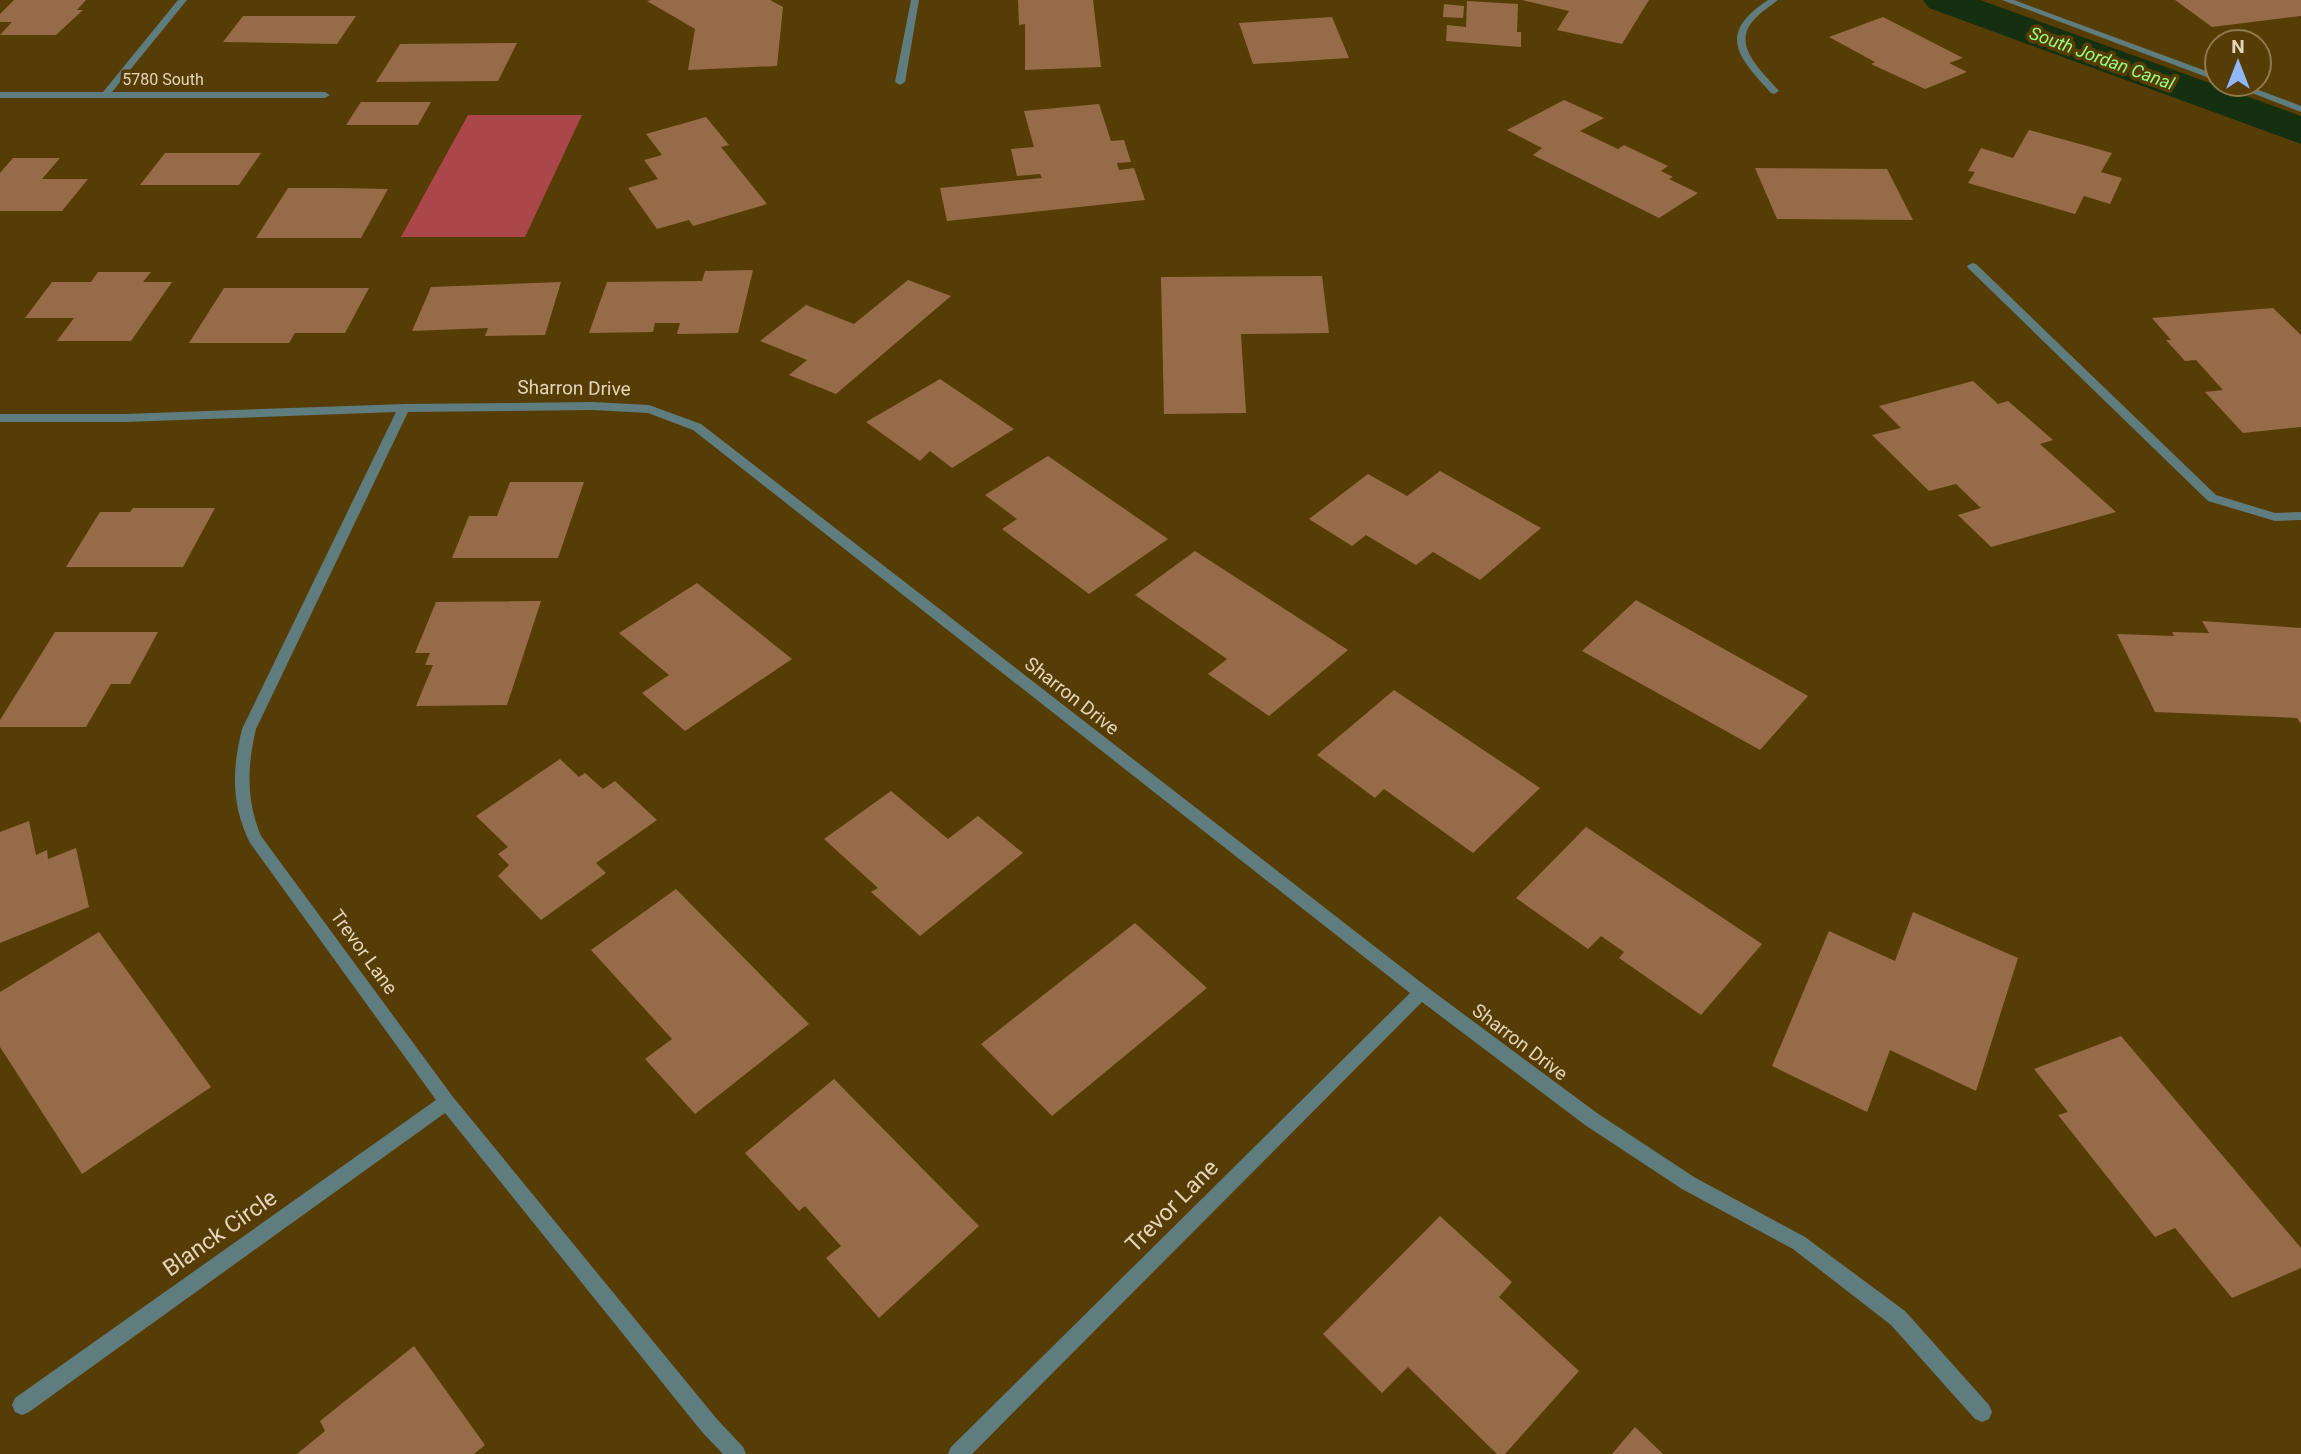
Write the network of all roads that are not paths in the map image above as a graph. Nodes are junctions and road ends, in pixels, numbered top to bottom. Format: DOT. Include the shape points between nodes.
graph roads {
  1 [pos="183,0"];
  2 [pos="915,0"];
  3 [pos="1774,0"];
  4 [pos="2006,0"];
  5 [pos="2203,73"];
  6 [pos="900,82"];
  7 [pos="1774,91"];
  8 [pos="0,94"];
  9 [pos="106,94"];
  10 [pos="325,95"];
  11 [pos="2273,98"];
  12 [pos="2301,108"];
  13 [pos="1972,266"];
  14 [pos="404,408"];
  15 [pos="0,418"];
  16 [pos="2301,516"];
  17 [pos="1421,992"];
  18 [pos="447,1102"];
  19 [pos="22,1405"];
  20 [pos="1982,1412"];
  21 [pos="736,1454"];
  22 [pos="958,1454"];
  1 -- 9 [label="street"];
  2 -- 6 [label="street"];
  3 -- 7 [label="street" via="1744,24 1738,37 1751,66"];
  4 -- 5 [label="street"];
  8 -- 9 [label="street, 5780 South"];
  9 -- 10 [label="street, 5780 South"];
  11 -- 12 [label="street"];
  13 -- 16 [label="street" via="2211,498 2276,517"];
  14 -- 15 [label="street, Sharron Drive"];
  14 -- 17 [label="street, Sharron Drive" via="621,407 649,409 697,427"];
  14 -- 18 [label="street, Trevor Lane" via="249,729 241,788 244,814 255,839"];
  17 -- 20 [label="street, Sharron Drive" via="1591,1119 1677,1176 1799,1243 1898,1318"];
  17 -- 22 [label="street, Trevor Lane"];
  18 -- 19 [label="street, Blanck Circle"];
  18 -- 21 [label="street, Trevor Lane"];
}
